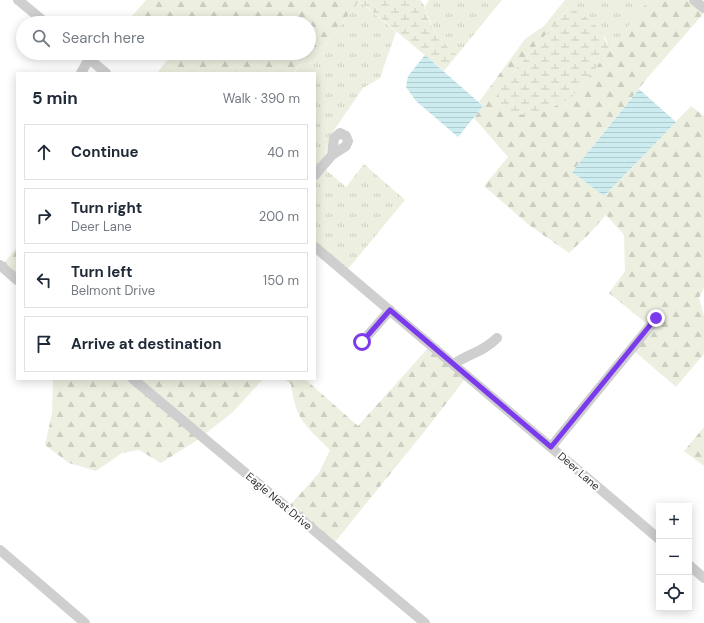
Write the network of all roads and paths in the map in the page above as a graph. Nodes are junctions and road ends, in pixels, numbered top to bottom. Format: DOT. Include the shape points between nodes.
graph roads {
  1 [pos="18,0"];
  2 [pos="694,0"];
  3 [pos="704,8"];
  4 [pos="37,16"];
  5 [pos="85,60"];
  6 [pos="91,60"];
  7 [pos="81,72"];
  8 [pos="105,72"];
  9 [pos="332,155"];
  10 [pos="316,174"];
  11 [pos="316,248"];
  12 [pos="0,265"];
  13 [pos="16,279"];
  14 [pos="390,310"];
  15 [pos="656,318"];
  16 [pos="497,338"];
  17 [pos="362,342"];
  18 [pos="454,364"];
  19 [pos="134,380"];
  20 [pos="551,447"];
  21 [pos="658,539"];
  22 [pos="0,550"];
  23 [pos="692,568"];
  24 [pos="704,578"];
  25 [pos="85,623"];
  26 [pos="425,623"];
  1 -- 4 [label="street"];
  2 -- 3 [label="street"];
  5 -- 7 [label="street"];
  6 -- 8 [label="street"];
  9 -- 10 [label="street"];
  11 -- 14 [label="street, Deer Lane"];
  12 -- 13 [label="street"];
  14 -- 17 [label="street"];
  14 -- 18 [label="street, Deer Lane"];
  15 -- 20 [label="street"];
  16 -- 18 [label="street" via="482,351"];
  18 -- 20 [label="street, Deer Lane"];
  19 -- 26 [label="street, Eagle Nest Drive"];
  20 -- 21 [label="street, Deer Lane"];
  22 -- 25 [label="street"];
  23 -- 24 [label="street"];
}
